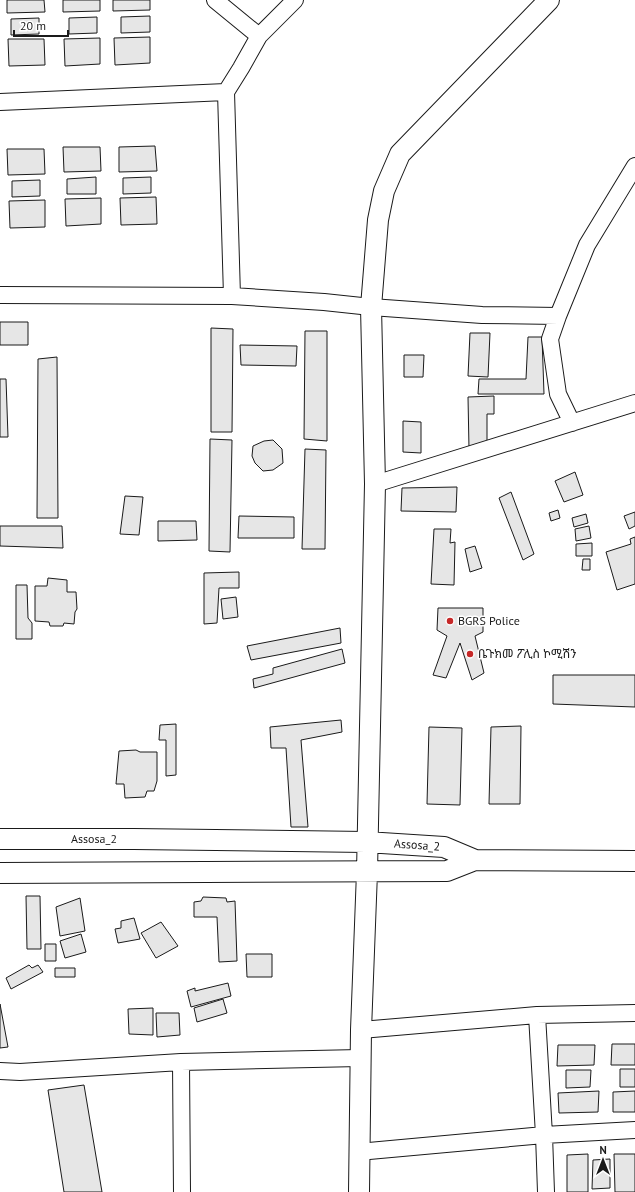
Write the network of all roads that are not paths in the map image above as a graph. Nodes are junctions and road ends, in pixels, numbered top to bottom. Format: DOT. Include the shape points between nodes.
graph roads {
  1 [pos="215,0"];
  2 [pos="295,0"];
  3 [pos="549,0"];
  4 [pos="259,36"];
  5 [pos="226,92"];
  6 [pos="0,102"];
  7 [pos="635,166"];
  8 [pos="0,295"];
  9 [pos="232,296"];
  10 [pos="371,307"];
  11 [pos="558,316"];
  12 [pos="635,403"];
  13 [pos="572,423"];
  14 [pos="376,484"];
  15 [pos="0,839"];
  16 [pos="366,842"];
  17 [pos="475,860"];
  18 [pos="635,861"];
  19 [pos="367,872"];
  20 [pos="0,873"];
  21 [pos="635,1013"];
  22 [pos="537,1015"];
  23 [pos="361,1030"];
  24 [pos="360,1058"];
  25 [pos="181,1062"];
  26 [pos="0,1071"];
  27 [pos="635,1130"];
  28 [pos="544,1135"];
  29 [pos="358,1152"];
  30 [pos="182,1192"];
  31 [pos="359,1192"];
  32 [pos="546,1192"];
  1 -- 4 [label="street"];
  2 -- 4 [label="street"];
  3 -- 10 [label="street" via="400,154 384,191 378,220"];
  4 -- 5 [label="street"];
  5 -- 6 [label="street"];
  5 -- 9 [label="street"];
  7 -- 11 [label="street" via="587,245"];
  8 -- 9 [label="street"];
  9 -- 10 [label="street"];
  10 -- 11 [label="street" via="482,315"];
  10 -- 14 [label="street"];
  11 -- 13 [label="street" via="550,339 551,347 558,394"];
  12 -- 13 [label="street"];
  13 -- 14 [label="street"];
  14 -- 16 [label="street"];
  15 -- 16 [label="street, Assosa_2"];
  16 -- 17 [label="street, Assosa_2" via="444,847"];
  16 -- 19 [label="street"];
  17 -- 18 [label="street"];
  17 -- 19 [label="street, Assosa_2" via="447,871"];
  19 -- 20 [label="street, Assosa_2"];
  19 -- 23 [label="street"];
  21 -- 22 [label="street"];
  22 -- 23 [label="street"];
  22 -- 28 [label="street"];
  23 -- 24 [label="street"];
  24 -- 25 [label="street"];
  24 -- 29 [label="street"];
  25 -- 26 [label="street"];
  25 -- 30 [label="street"];
  27 -- 28 [label="street"];
  28 -- 29 [label="street"];
  28 -- 32 [label="street"];
  29 -- 31 [label="street"];
}
